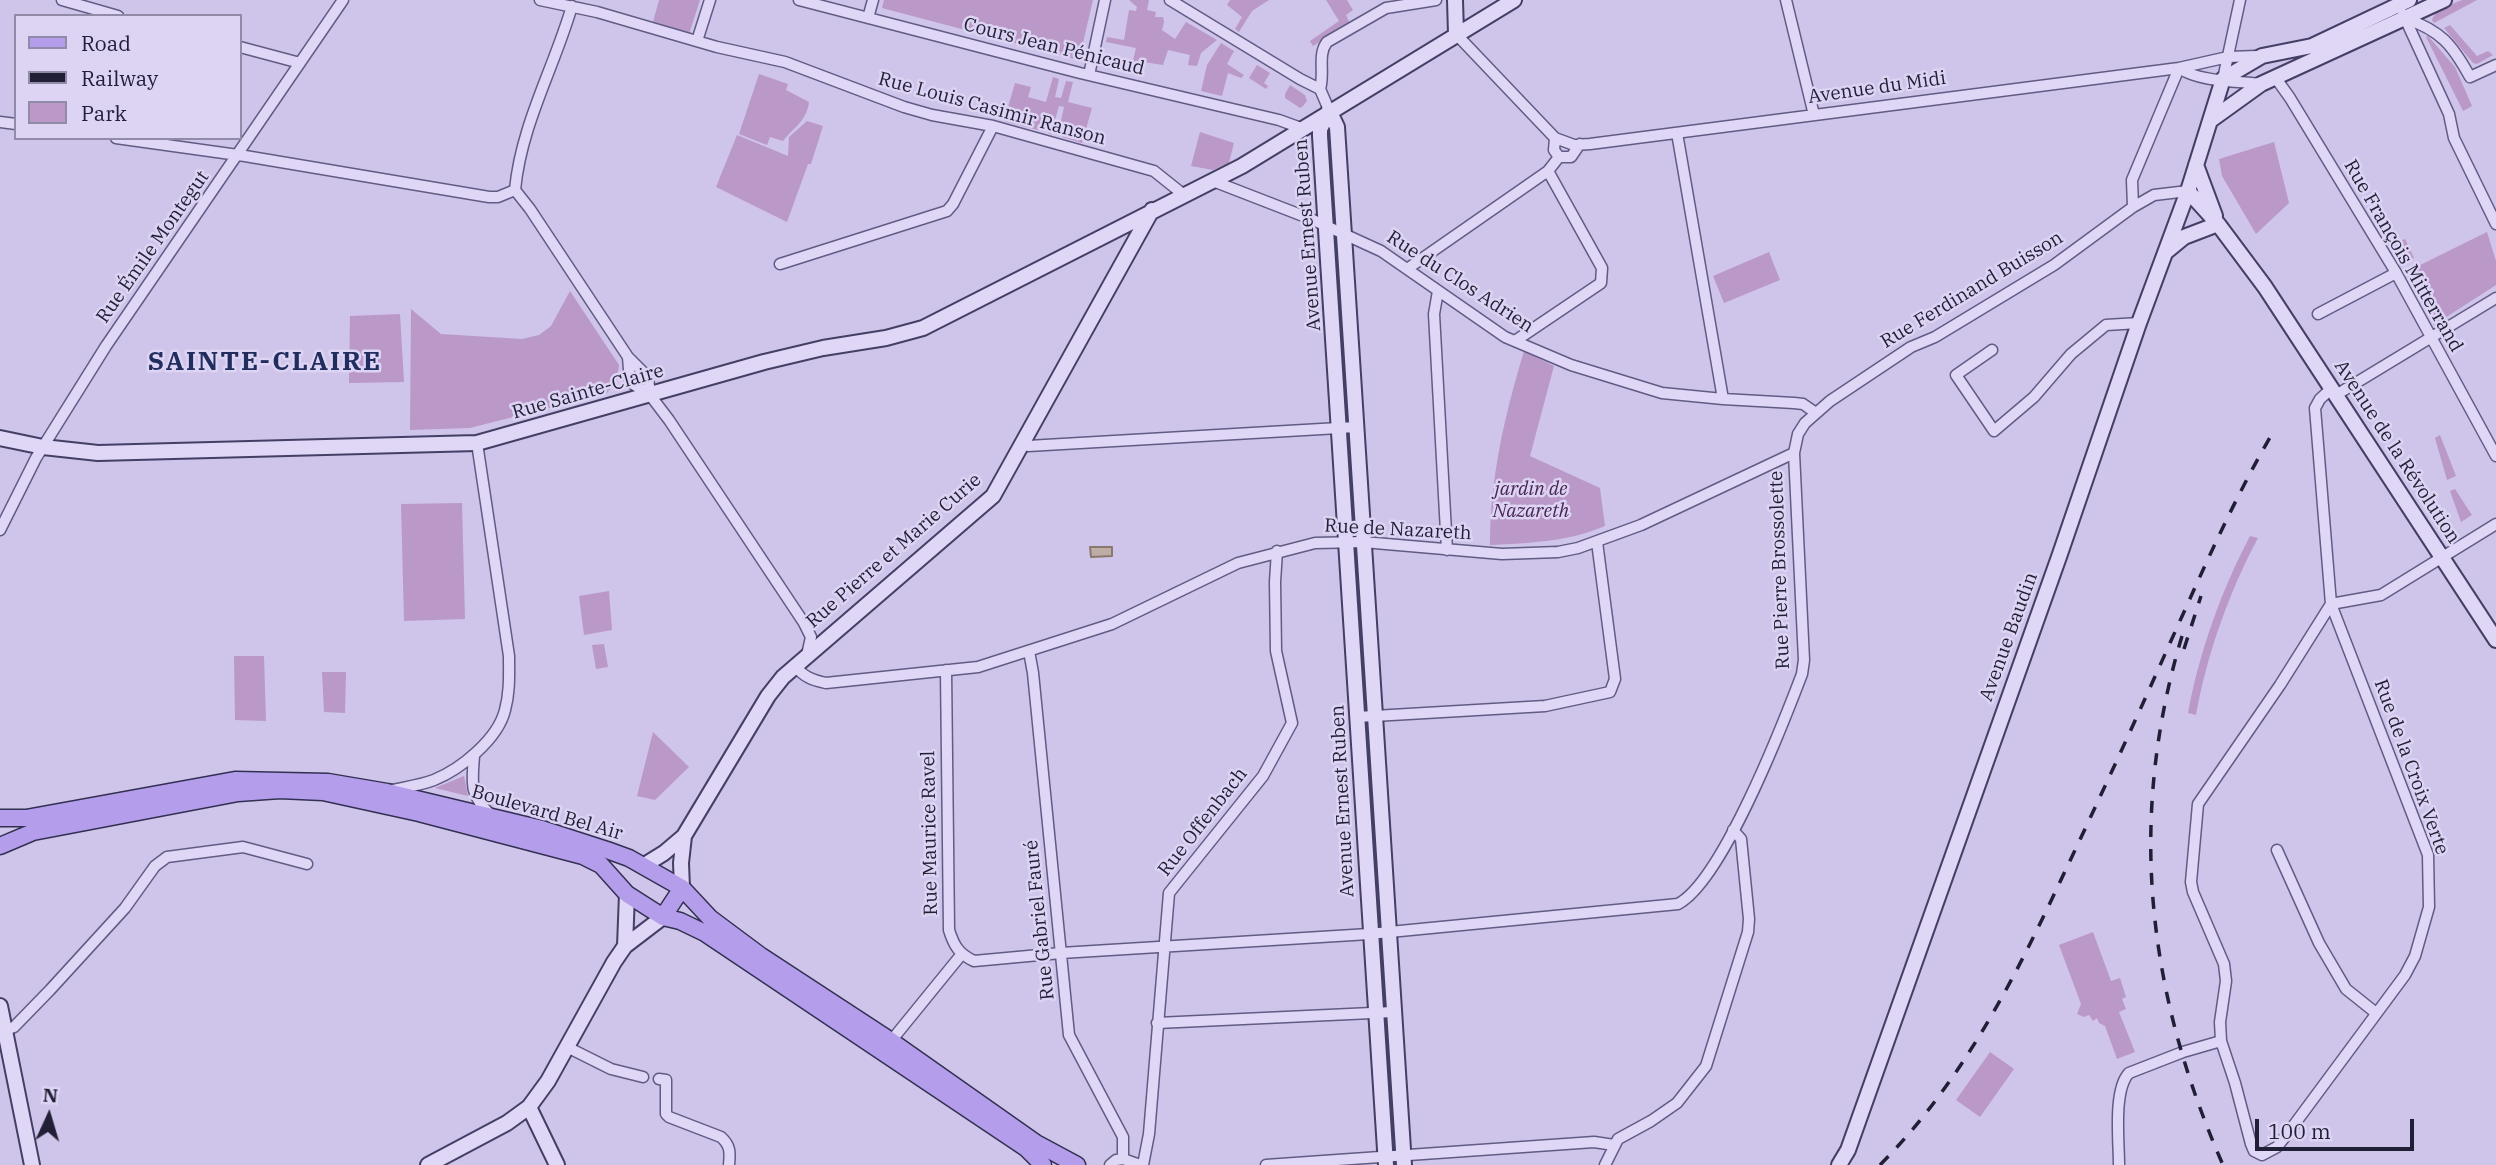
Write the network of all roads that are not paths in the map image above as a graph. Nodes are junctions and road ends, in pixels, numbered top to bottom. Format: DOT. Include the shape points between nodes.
graph roads {
  1 [pos="62,0"];
  2 [pos="343,0"];
  3 [pos="540,0"];
  4 [pos="710,0"];
  5 [pos="799,0"];
  6 [pos="873,0"];
  7 [pos="1105,0"];
  8 [pos="1170,0"];
  9 [pos="1436,0"];
  10 [pos="1455,0"];
  11 [pos="1514,0"];
  12 [pos="1786,0"];
  13 [pos="2239,0"];
  14 [pos="2444,0"];
  15 [pos="1396,3"];
  16 [pos="572,6"];
  17 [pos="2404,8"];
  18 [pos="111,14"];
  19 [pos="868,18"];
  20 [pos="1456,34"];
  21 [pos="697,41"];
  22 [pos="242,48"];
  23 [pos="2262,56"];
  24 [pos="2228,57"];
  25 [pos="300,63"];
  26 [pos="2496,65"];
  27 [pos="2179,68"];
  28 [pos="1089,75"];
  29 [pos="2275,77"];
  30 [pos="2223,79"];
  31 [pos="2261,84"];
  32 [pos="1320,89"];
  33 [pos="1329,110"];
  34 [pos="1814,115"];
  35 [pos="2211,120"];
  36 [pos="993,127"];
  37 [pos="1301,128"];
  38 [pos="1677,133"];
  39 [pos="1555,138"];
  40 [pos="130,140"];
  41 [pos="1580,145"];
  42 [pos="238,155"];
  43 [pos="1559,157"];
  44 [pos="2196,165"];
  45 [pos="1548,171"];
  46 [pos="1213,181"];
  47 [pos="515,190"];
  48 [pos="2188,191"];
  49 [pos="1184,195"];
  50 [pos="2133,207"];
  51 [pos="1153,209"];
  52 [pos="2218,224"];
  53 [pos="2496,224"];
  54 [pos="1326,226"];
  55 [pos="1344,233"];
  56 [pos="2166,251"];
  57 [pos="780,264"];
  58 [pos="1408,269"];
  59 [pos="2396,273"];
  60 [pos="1438,291"];
  61 [pos="2496,298"];
  62 [pos="2318,314"];
  63 [pos="2138,323"];
  64 [pos="2430,336"];
  65 [pos="1515,341"];
  66 [pos="1992,350"];
  67 [pos="628,357"];
  68 [pos="2334,391"];
  69 [pos="650,395"];
  70 [pos="1723,399"];
  71 [pos="1816,413"];
  72 [pos="1356,427"];
  73 [pos="1340,429"];
  74 [pos="0,438"];
  75 [pos="477,443"];
  76 [pos="1023,443"];
  77 [pos="43,447"];
  78 [pos="1794,453"];
  79 [pos="2496,456"];
  80 [pos="2496,524"];
  81 [pos="0,530"];
  82 [pos="1363,542"];
  83 [pos="1597,542"];
  84 [pos="1347,543"];
  85 [pos="1447,550"];
  86 [pos="1277,551"];
  87 [pos="2443,557"];
  88 [pos="2331,604"];
  89 [pos="2496,640"];
  90 [pos="1029,651"];
  91 [pos="807,655"];
  92 [pos="795,666"];
  93 [pos="946,670"];
  94 [pos="1374,714"];
  95 [pos="1357,716"];
  96 [pos="474,756"];
  97 [pos="387,792"];
  98 [pos="0,818"];
  99 [pos="495,819"];
  100 [pos="1733,830"];
  101 [pos="684,836"];
  102 [pos="0,846"];
  103 [pos="2277,850"];
  104 [pos="307,864"];
  105 [pos="643,866"];
  106 [pos="682,888"];
  107 [pos="627,894"];
  108 [pos="663,917"];
  109 [pos="1388,932"];
  110 [pos="1369,934"];
  111 [pos="625,946"];
  112 [pos="1164,946"];
  113 [pos="1061,953"];
  114 [pos="961,955"];
  115 [pos="0,1006"];
  116 [pos="1374,1012"];
  117 [pos="1393,1012"];
  118 [pos="2376,1013"];
  119 [pos="1157,1023"];
  120 [pos="5,1030"];
  121 [pos="891,1041"];
  122 [pos="2221,1041"];
  123 [pos="567,1047"];
  124 [pos="6,1070"];
  125 [pos="643,1077"];
  126 [pos="659,1079"];
  127 [pos="529,1107"];
  128 [pos="1614,1145"];
  129 [pos="1122,1159"];
  130 [pos="1404,1160"];
  131 [pos="1385,1161"];
  132 [pos="32,1165"];
  133 [pos="428,1165"];
  134 [pos="557,1165"];
  135 [pos="729,1165"];
  136 [pos="1043,1165"];
  137 [pos="1077,1165"];
  138 [pos="1110,1165"];
  139 [pos="1142,1165"];
  140 [pos="1266,1165"];
  141 [pos="1605,1165"];
  142 [pos="1839,1165"];
  143 [pos="2119,1165"];
  1 -- 18 [label="street"];
  2 -- 25 [label="street, Rue Émile Montegut"];
  3 -- 16 [label="street, Rue Louis Casimir Ranson"];
  4 -- 21 [label="street"];
  5 -- 19 [label="street, Cours Jean Pénicaud"];
  6 -- 19 [label="street"];
  7 -- 28 [label="street"];
  8 -- 32 [label="street"];
  9 -- 15 [label="street"];
  10 -- 20 [label="street"];
  11 -- 20 [label="street, Rue Sainte-Claire"];
  12 -- 34 [label="street"];
  13 -- 24 [label="street"];
  14 -- 17 [label="street"];
  15 -- 32 [label="street" via="1325,44"];
  16 -- 21 [label="street, Rue Louis Casimir Ranson"];
  16 -- 47 [label="street" via="524,138"];
  17 -- 23 [label="street" via="2312,46"];
  17 -- 26 [label="street" via="2434,30 2470,77"];
  17 -- 29 [label="street"];
  17 -- 53 [label="street" via="2452,117 2454,138"];
  19 -- 28 [label="street, Cours Jean Pénicaud"];
  20 -- 33 [label="street, Rue Sainte-Claire"];
  20 -- 39 [label="street"];
  21 -- 36 [label="street, Rue Louis Casimir Ranson" via="785,62 932,115"];
  22 -- 25 [label="street"];
  23 -- 24 [label="street"];
  23 -- 30 [label="street"];
  24 -- 27 [label="street, Avenue du Midi"];
  24 -- 30 [label="street"];
  25 -- 42 [label="street, Rue Émile Montegut"];
  27 -- 30 [label="street, Avenue du Midi" via="2187,74"];
  27 -- 34 [label="street, Avenue du Midi"];
  27 -- 50 [label="street" via="2132,180"];
  28 -- 37 [label="street, Cours Jean Pénicaud"];
  29 -- 31 [label="street"];
  29 -- 59 [label="street, Rue François Mitterrand"];
  30 -- 31 [label="street, Avenue du Midi"];
  30 -- 35 [label="street, Avenue Baudin"];
  31 -- 35 [label="street"];
  32 -- 33 [label="street"];
  33 -- 37 [label="street, Rue Sainte-Claire"];
  33 -- 54 [label="street, Avenue Ernest Ruben" via="1320,129"];
  33 -- 55 [label="street, Avenue Ernest Ruben" via="1337,127"];
  34 -- 38 [label="street, Avenue du Midi"];
  35 -- 44 [label="street, Avenue Baudin"];
  36 -- 49 [label="street, Rue Louis Casimir Ranson" via="1154,171"];
  36 -- 57 [label="street" via="947,211"];
  37 -- 46 [label="street, Rue Sainte-Claire"];
  38 -- 41 [label="street, Avenue du Midi"];
  38 -- 70 [label="street"];
  39 -- 41 [label="street"];
  39 -- 43 [label="street"];
  40 -- 42 [label="street"];
  41 -- 43 [label="street" via="1571,157"];
  42 -- 47 [label="street" via="489,198"];
  42 -- 77 [label="street, Rue Émile Montegut" via="106,346"];
  43 -- 45 [label="street"];
  44 -- 48 [label="street, Avenue Baudin"];
  44 -- 52 [label="street"];
  45 -- 58 [label="street"];
  45 -- 65 [label="street" via="1603,274 1601,282"];
  46 -- 49 [label="street, Rue Sainte-Claire"];
  46 -- 54 [label="street, Rue du Clos Adrien"];
  47 -- 67 [label="street"];
  48 -- 50 [label="street, Rue Ferdinand Buisson" via="2154,195"];
  48 -- 52 [label="street"];
  48 -- 56 [label="street, Avenue Baudin"];
  49 -- 51 [label="street, Rue Sainte-Claire"];
  50 -- 71 [label="street, Rue Ferdinand Buisson" via="2054,265 1911,347"];
  51 -- 69 [label="street, Rue Sainte-Claire" via="923,328 764,362"];
  51 -- 76 [label="street, Rue Pierre et Marie Curie"];
  52 -- 56 [label="street" via="2184,237"];
  52 -- 68 [label="street, Avenue de la Révolution"];
  54 -- 55 [label="street, Rue du Clos Adrien"];
  54 -- 73 [label="street, Avenue Ernest Ruben"];
  55 -- 58 [label="street, Rue du Clos Adrien"];
  55 -- 72 [label="street, Avenue Ernest Ruben"];
  56 -- 63 [label="street, Avenue Baudin"];
  58 -- 60 [label="street, Rue du Clos Adrien"];
  59 -- 62 [label="street"];
  59 -- 64 [label="street, Rue François Mitterrand"];
  60 -- 65 [label="street, Rue du Clos Adrien"];
  60 -- 85 [label="street" via="1434,314"];
  61 -- 64 [label="street"];
  63 -- 66 [label="street" via="2106,325 1994,430 1956,375"];
  63 -- 142 [label="street, Avenue Baudin" via="2056,565"];
  64 -- 68 [label="street"];
  64 -- 79 [label="street, Rue François Mitterrand"];
  65 -- 70 [label="street, Rue du Clos Adrien" via="1571,365 1662,393"];
  67 -- 69 [label="street" via="648,377"];
  67 -- 69 [label="street" via="630,382"];
  68 -- 87 [label="street, Avenue de la Révolution"];
  68 -- 88 [label="street, Rue de la Croix Verte" via="2315,408"];
  69 -- 75 [label="street, Rue Sainte-Claire"];
  69 -- 91 [label="street" via="804,623 811,637"];
  70 -- 71 [label="street, Rue du Clos Adrien" via="1794,402"];
  71 -- 78 [label="street" via="1798,434"];
  72 -- 73 [label="street"];
  72 -- 82 [label="street, Avenue Ernest Ruben"];
  73 -- 76 [label="street"];
  73 -- 84 [label="street, Avenue Ernest Ruben"];
  74 -- 77 [label="street, Rue Sainte-Claire"];
  75 -- 77 [label="street, Rue Sainte-Claire" via="98,453"];
  75 -- 96 [label="street" via="509,681 505,714"];
  76 -- 91 [label="street, Rue Pierre et Marie Curie" via="993,496"];
  77 -- 81 [label="street, Rue Émile Montegut"];
  78 -- 83 [label="street, Rue de Nazareth"];
  78 -- 100 [label="street, Rue Pierre Brossolette" via="1802,674"];
  80 -- 87 [label="street"];
  82 -- 84 [label="street, Rue de Nazareth"];
  82 -- 85 [label="street, Rue de Nazareth"];
  82 -- 94 [label="street, Avenue Ernest Ruben"];
  83 -- 85 [label="street, Rue de Nazareth" via="1532,554"];
  83 -- 94 [label="street" via="1615,679 1610,692 1545,706"];
  84 -- 86 [label="street, Rue de Nazareth" via="1315,543"];
  84 -- 95 [label="street, Avenue Ernest Ruben"];
  86 -- 90 [label="street, Rue de Nazareth" via="1238,563 1112,624"];
  86 -- 112 [label="street, Rue Offenbach" via="1276,651 1292,723 1263,776 1169,893"];
  87 -- 88 [label="street" via="2381,595"];
  87 -- 89 [label="street, Avenue de la Révolution"];
  88 -- 118 [label="street, Rue de la Croix Verte" via="2428,855 2429,907 2415,956"];
  88 -- 122 [label="street" via="2198,804 2192,882 2224,964"];
  90 -- 93 [label="street, Rue de Nazareth" via="978,667"];
  90 -- 113 [label="street, Rue Gabriel Fauré"];
  91 -- 92 [label="street, Rue Pierre et Marie Curie"];
  92 -- 93 [label="street, Rue de Nazareth" via="812,680 826,683"];
  92 -- 101 [label="street, Rue Pierre et Marie Curie" via="768,696"];
  93 -- 114 [label="street, Rue Maurice Ravel" via="949,930"];
  94 -- 95 [label="street"];
  94 -- 109 [label="street, Avenue Ernest Ruben"];
  95 -- 110 [label="street, Avenue Ernest Ruben"];
  96 -- 97 [label="street" via="433,781"];
  96 -- 99 [label="street" via="476,800"];
  97 -- 98 [label="main road, Boulevard Bel Air" via="328,782 235,780 26,818"];
  97 -- 99 [label="main road, Boulevard Bel Air"];
  99 -- 105 [label="main road, Boulevard Bel Air" via="542,829"];
  100 -- 109 [label="street, Rue Pierre Brossolette" via="1691,896 1678,904"];
  100 -- 128 [label="street" via="1741,839 1749,919 1706,1066 1677,1103"];
  101 -- 105 [label="street, Rue Pierre et Marie Curie"];
  101 -- 106 [label="street, Rue Pierre et Marie Curie"];
  102 -- 107 [label="main road, Boulevard Bel Air" via="33,832 238,793 323,792 583,856 601,865"];
  103 -- 118 [label="street" via="2319,943 2346,989"];
  104 -- 120 [label="street" via="243,847 161,860 98,938 14,1027"];
  105 -- 106 [label="main road, Boulevard Bel Air"];
  105 -- 107 [label="main road, Rue Pierre et Marie Curie"];
  106 -- 108 [label="main road, Rue Pierre et Marie Curie"];
  106 -- 121 [label="main road, Boulevard Bel Air" via="710,918 761,956"];
  107 -- 108 [label="main road, Boulevard Bel Air"];
  107 -- 111 [label="street, Rue Pierre et Marie Curie"];
  108 -- 111 [label="street, Rue Pierre et Marie Curie"];
  108 -- 136 [label="main road, Boulevard Bel Air" via="705,933 1026,1148"];
  109 -- 110 [label="street"];
  109 -- 117 [label="street, Avenue Ernest Ruben"];
  110 -- 112 [label="street"];
  110 -- 116 [label="street, Avenue Ernest Ruben"];
  111 -- 123 [label="street, Rue Pierre et Marie Curie"];
  112 -- 113 [label="street"];
  112 -- 119 [label="street, Rue Offenbach"];
  113 -- 114 [label="street" via="974,961"];
  113 -- 129 [label="street, Rue Gabriel Fauré" via="1069,1035 1124,1137"];
  114 -- 121 [label="street"];
  115 -- 120 [label="street"];
  116 -- 117 [label="street"];
  116 -- 119 [label="street"];
  116 -- 131 [label="street, Avenue Ernest Ruben"];
  117 -- 130 [label="street, Avenue Ernest Ruben"];
  118 -- 122 [label="street, Rue de la Croix Verte" via="2277,1147 2262,1155 2251,1144"];
  119 -- 139 [label="street, Rue Offenbach" via="1149,1134"];
  120 -- 124 [label="street"];
  121 -- 137 [label="main road, Boulevard Bel Air" via="1036,1143"];
  122 -- 143 [label="street" via="2124,1078 2119,1101"];
  123 -- 125 [label="street" via="611,1069"];
  123 -- 127 [label="street, Rue Pierre et Marie Curie"];
  124 -- 132 [label="street"];
  126 -- 135 [label="street" via="666,1080 666,1114 721,1137 728,1143"];
  127 -- 133 [label="street, Rue Pierre et Marie Curie"];
  127 -- 134 [label="street"];
  128 -- 130 [label="street" via="1594,1142"];
  128 -- 141 [label="street"];
  129 -- 138 [label="street"];
  129 -- 139 [label="street"];
  130 -- 131 [label="street"];
  131 -- 140 [label="street"];
}
